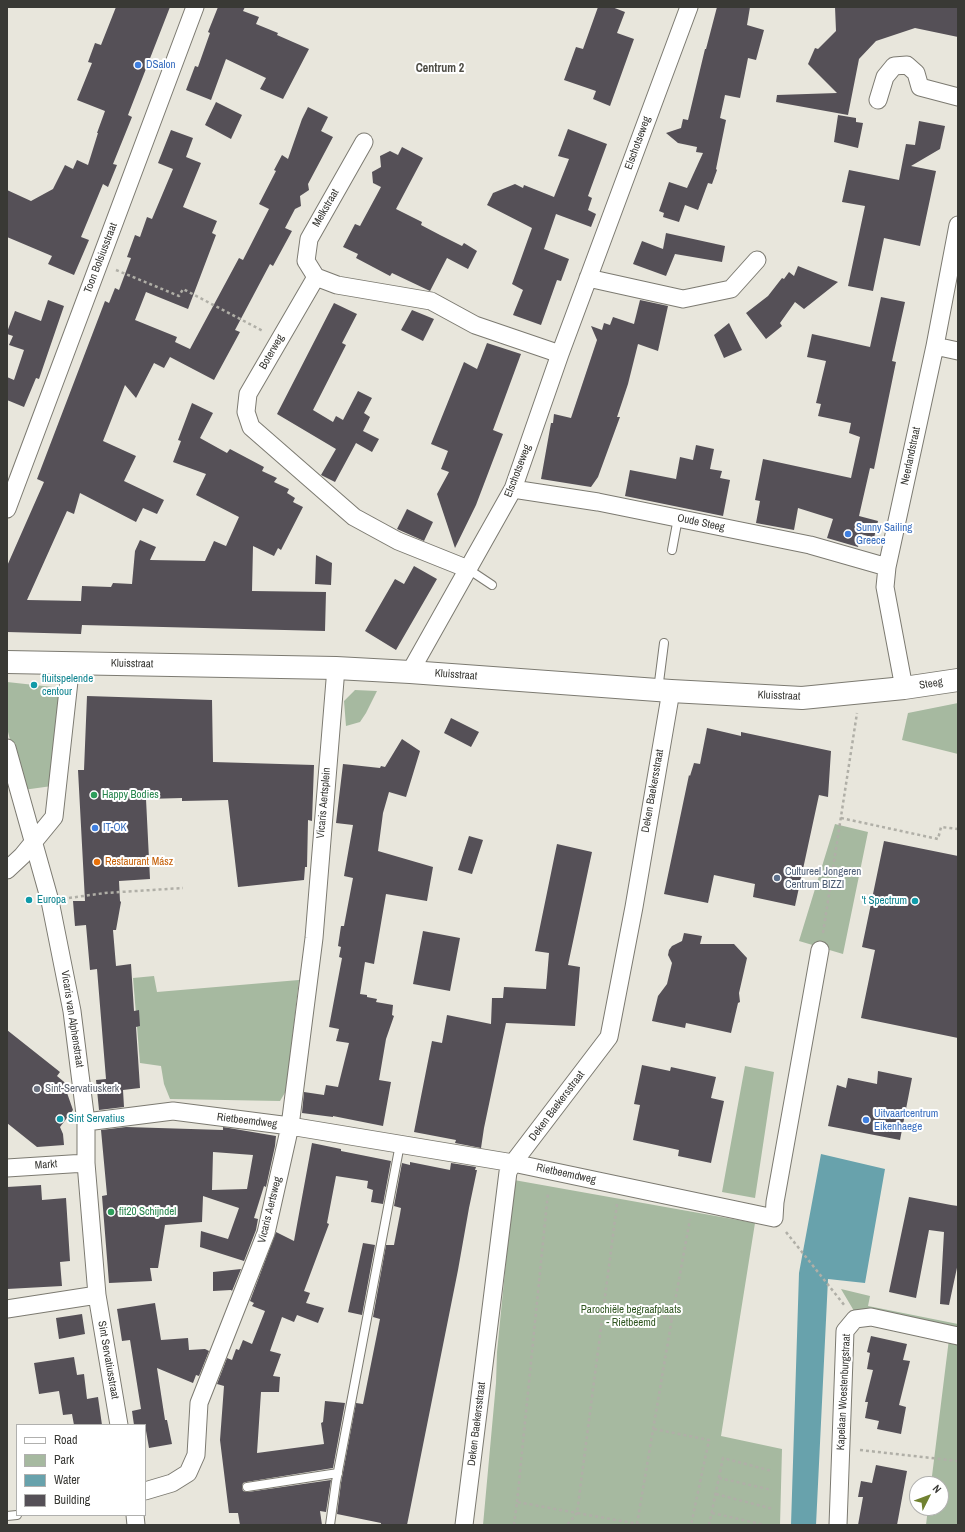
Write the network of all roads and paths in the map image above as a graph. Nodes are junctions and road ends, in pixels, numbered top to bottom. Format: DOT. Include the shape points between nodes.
graph roads {
  1 [pos="195,7"];
  2 [pos="689,7"];
  3 [pos="958,97"];
  4 [pos="878,100"];
  5 [pos="364,142"];
  6 [pos="958,225"];
  7 [pos="757,260"];
  8 [pos="98,263"];
  9 [pos="316,277"];
  10 [pos="588,278"];
  11 [pos="279,339"];
  12 [pos="935,346"];
  13 [pos="958,351"];
  14 [pos="560,354"];
  15 [pos="513,489"];
  16 [pos="7,509"];
  17 [pos="678,518"];
  18 [pos="672,550"];
  19 [pos="887,568"];
  20 [pos="468,569"];
  21 [pos="492,585"];
  22 [pos="664,643"];
  23 [pos="7,662"];
  24 [pos="71,663"];
  25 [pos="336,668"];
  26 [pos="410,672"];
  27 [pos="958,680"];
  28 [pos="904,688"];
  29 [pos="665,690"];
  30 [pos="860,692"];
  31 [pos="7,748"];
  32 [pos="841,818"];
  33 [pos="958,829"];
  34 [pos="33,842"];
  35 [pos="7,870"];
  36 [pos="183,888"];
  37 [pos="50,901"];
  38 [pos="314,938"];
  39 [pos="820,950"];
  40 [pos="86,1122"];
  41 [pos="290,1126"];
  42 [pos="400,1144"];
  43 [pos="86,1163"];
  44 [pos="513,1163"];
  45 [pos="7,1168"];
  46 [pos="620,1186"];
  47 [pos="548,1192"];
  48 [pos="693,1201"];
  49 [pos="774,1218"];
  50 [pos="833,1291"];
  51 [pos="97,1295"];
  52 [pos="604,1308"];
  53 [pos="7,1309"];
  54 [pos="672,1318"];
  55 [pos="958,1336"];
  56 [pos="119,1424"];
  57 [pos="654,1430"];
  58 [pos="841,1448"];
  59 [pos="958,1461"];
  60 [pos="772,1471"];
  61 [pos="338,1473"];
  62 [pos="719,1478"];
  63 [pos="247,1487"];
  64 [pos="772,1490"];
  65 [pos="146,1491"];
  66 [pos="716,1494"];
  67 [pos="517,1502"];
  68 [pos="773,1509"];
  69 [pos="577,1512"];
  70 [pos="712,1513"];
  71 [pos="638,1524"];
  72 [pos="330,1525"];
  73 [pos="464,1525"];
  74 [pos="514,1525"];
  75 [pos="567,1525"];
  76 [pos="644,1525"];
  77 [pos="690,1525"];
  78 [pos="709,1525"];
  79 [pos="765,1525"];
  80 [pos="838,1525"];
  1 -- 8 [label="street, Toon Bolsiusstraat"];
  2 -- 10 [label="street, Elschotseweg"];
  3 -- 4 [label="street" via="920,87 916,73 907,65 894,66 885,77"];
  5 -- 9 [label="street, Melkstraat" via="309,239 306,261"];
  6 -- 12 [label="street, Neerlandstraat"];
  7 -- 10 [label="street" via="731,289 683,299"];
  8 -- 11 [label="path" via="179,296 183,289"];
  8 -- 16 [label="street, Toon Bolsiusstraat"];
  9 -- 11 [label="street, Boterweg"];
  9 -- 14 [label="street" via="337,286 431,301 475,325"];
  10 -- 14 [label="street, Elschotseweg"];
  11 -- 20 [label="street, Boterweg" via="248,394 246,412 251,427 354,517 398,541"];
  12 -- 13 [label="street"];
  12 -- 19 [label="street, Neerlandstraat"];
  14 -- 15 [label="street, Elschotseweg"];
  15 -- 17 [label="street, Oude Steeg"];
  15 -- 20 [label="street, Elschotseweg"];
  17 -- 18 [label="lane"];
  17 -- 19 [label="street, Oude Steeg" via="810,545"];
  19 -- 28 [label="street, Neerlandstraat" via="885,587"];
  20 -- 21 [label="lane"];
  20 -- 26 [label="street, Elschotseweg"];
  22 -- 29 [label="lane"];
  23 -- 24 [label="street, Kluisstraat"];
  24 -- 25 [label="street, Kluisstraat"];
  24 -- 34 [label="street" via="54,817"];
  25 -- 26 [label="street, Kluisstraat"];
  25 -- 38 [label="street, Vicaris Aertsplein"];
  26 -- 29 [label="street, Kluisstraat"];
  27 -- 28 [label="street, Steeg"];
  28 -- 30 [label="street, Kluisstraat"];
  29 -- 30 [label="street, Kluisstraat" via="802,698"];
  29 -- 44 [label="street, Deken Baekersstraat" via="634,907 609,1037"];
  30 -- 32 [label="path"];
  31 -- 34 [label="street, Vicaris van Alphenstraat"];
  32 -- 33 [label="path" via="938,839 941,827"];
  32 -- 39 [label="path"];
  34 -- 35 [label="street"];
  34 -- 37 [label="street, Vicaris van Alphenstraat"];
  36 -- 37 [label="path" via="105,893"];
  37 -- 40 [label="street, Vicaris van Alphenstraat" via="72,1011"];
  38 -- 41 [label="street, Vicaris Aertsweg"];
  39 -- 49 [label="street"];
  40 -- 41 [label="street, Rietbeemdweg" via="173,1111"];
  40 -- 43 [label="street, Vicaris van Alphenstraat"];
  41 -- 42 [label="street, Rietbeemdweg"];
  41 -- 65 [label="street, Vicaris Aertsweg" via="266,1233 200,1403 196,1455 188,1473 172,1483"];
  42 -- 44 [label="street, Rietbeemdweg"];
  42 -- 61 [label="lane"];
  43 -- 45 [label="street, Markt"];
  43 -- 51 [label="street, Vicaris van Alphenstraat"];
  44 -- 46 [label="street, Rietbeemdweg"];
  44 -- 73 [label="street, Deken Baekersstraat" via="508,1172"];
  46 -- 48 [label="street, Rietbeemdweg"];
  46 -- 52 [label="path"];
  47 -- 67 [label="path"];
  48 -- 49 [label="street, Rietbeemdweg"];
  48 -- 54 [label="path"];
  49 -- 50 [label="path"];
  51 -- 53 [label="street"];
  51 -- 56 [label="street, Sint Servatiusstraat"];
  52 -- 54 [label="path"];
  52 -- 69 [label="path"];
  54 -- 57 [label="path"];
  55 -- 58 [label="street, Kapelaan Woestenburgstraat" via="871,1317 855,1319 845,1332"];
  57 -- 71 [label="path"];
  57 -- 77 [label="path" via="709,1440"];
  58 -- 59 [label="path"];
  58 -- 80 [label="street, Kapelaan Woestenburgstraat"];
  60 -- 62 [label="path" via="724,1458"];
  61 -- 63 [label="lane"];
  61 -- 72 [label="lane"];
  62 -- 64 [label="path"];
  62 -- 66 [label="path"];
  66 -- 68 [label="path"];
  66 -- 70 [label="path"];
  67 -- 69 [label="path"];
  67 -- 74 [label="path"];
  69 -- 71 [label="path"];
  69 -- 75 [label="path"];
  70 -- 78 [label="path"];
  70 -- 79 [label="path"];
  71 -- 76 [label="path"];
}
